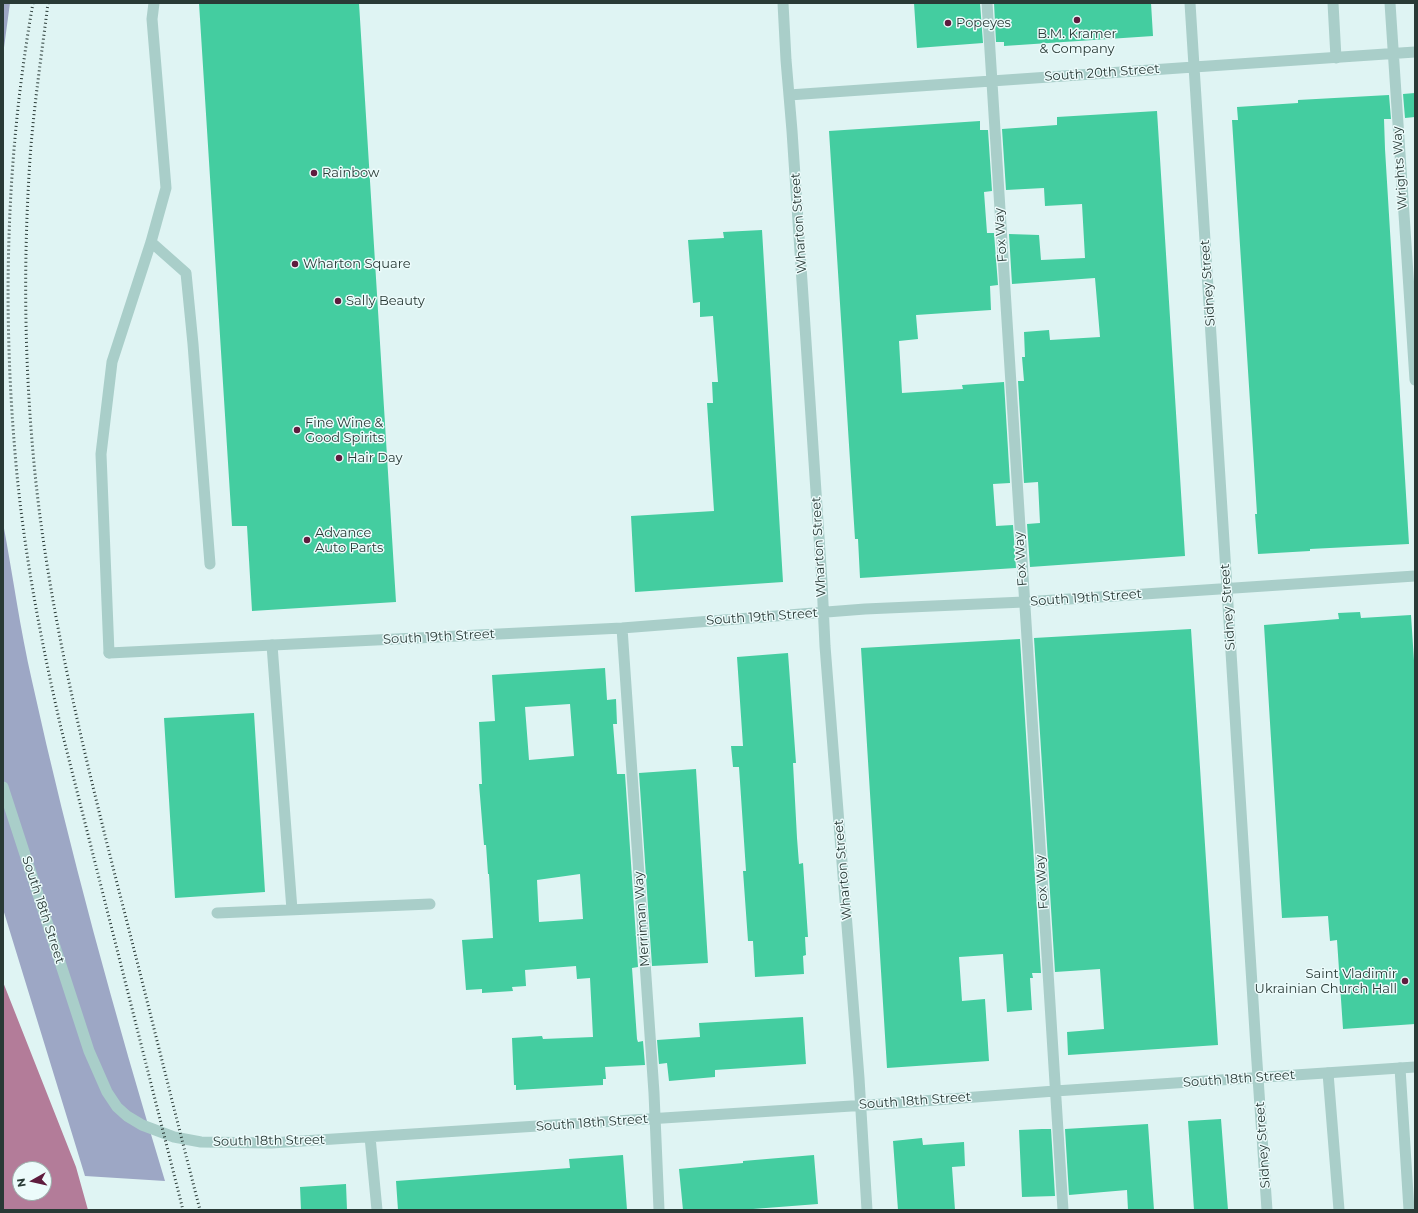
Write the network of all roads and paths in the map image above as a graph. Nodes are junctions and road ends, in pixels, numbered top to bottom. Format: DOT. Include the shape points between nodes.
graph roads {
  1 [pos="154,3"];
  2 [pos="783,3"];
  3 [pos="986,3"];
  4 [pos="1190,3"];
  5 [pos="1333,3"];
  6 [pos="1390,3"];
  7 [pos="1415,52"];
  8 [pos="1392,54"];
  9 [pos="1336,58"];
  10 [pos="1194,67"];
  11 [pos="991,81"];
  12 [pos="789,95"];
  13 [pos="151,242"];
  14 [pos="1415,380"];
  15 [pos="210,564"];
  16 [pos="1415,576"];
  17 [pos="1227,589"];
  18 [pos="1024,602"];
  19 [pos="823,613"];
  20 [pos="622,628"];
  21 [pos="272,645"];
  22 [pos="3,787"];
  23 [pos="430,904"];
  24 [pos="292,910"];
  25 [pos="217,913"];
  26 [pos="1415,1067"];
  27 [pos="1400,1068"];
  28 [pos="1328,1073"];
  29 [pos="1258,1077"];
  30 [pos="1055,1091"];
  31 [pos="861,1105"];
  32 [pos="655,1119"];
  33 [pos="370,1137"];
  34 [pos="377,1210"];
  35 [pos="659,1210"];
  36 [pos="867,1210"];
  37 [pos="1064,1210"];
  38 [pos="1267,1210"];
  39 [pos="1339,1210"];
  40 [pos="1409,1210"];
  1 -- 13 [label="street" via="152,19 166,188"];
  2 -- 12 [label="street, Wharton Street"];
  3 -- 11 [label="street, Fox Way"];
  4 -- 10 [label="street, Sidney Street"];
  5 -- 9 [label="street"];
  6 -- 8 [label="street, Wrights Way"];
  7 -- 8 [label="street, South 20th Street"];
  8 -- 9 [label="street, South 20th Street"];
  8 -- 14 [label="street, Wrights Way"];
  9 -- 10 [label="street, South 20th Street"];
  10 -- 11 [label="street, South 20th Street"];
  10 -- 17 [label="street, Sidney Street"];
  11 -- 12 [label="street, South 20th Street"];
  11 -- 18 [label="street, Fox Way"];
  12 -- 19 [label="street, Wharton Street"];
  13 -- 15 [label="street" via="186,273"];
  13 -- 21 [label="street, South 19th Street" via="112,362 101,454 109,653"];
  16 -- 17 [label="street, South 19th Street"];
  17 -- 18 [label="street, South 19th Street"];
  17 -- 29 [label="street, Sidney Street"];
  18 -- 19 [label="street, South 19th Street"];
  18 -- 30 [label="street, Fox Way"];
  19 -- 20 [label="street, South 19th Street"];
  19 -- 31 [label="street, Wharton Street"];
  20 -- 21 [label="street, South 19th Street"];
  20 -- 32 [label="street, Merriman Way"];
  21 -- 24 [label="street"];
  22 -- 33 [label="street, South 18th Street" via="89,1051 107,1092 117,1107 142,1125 174,1137 201,1142 271,1143"];
  23 -- 24 [label="street"];
  24 -- 25 [label="street"];
  26 -- 27 [label="street, South 18th Street"];
  27 -- 28 [label="street, South 18th Street"];
  27 -- 40 [label="street"];
  28 -- 29 [label="street, South 18th Street"];
  28 -- 39 [label="street"];
  29 -- 30 [label="street, South 18th Street"];
  29 -- 38 [label="street, Sidney Street"];
  30 -- 31 [label="street, South 18th Street"];
  30 -- 37 [label="street, Fox Way"];
  31 -- 32 [label="street, South 18th Street"];
  31 -- 36 [label="street, Wharton Street"];
  32 -- 33 [label="street, South 18th Street"];
  32 -- 35 [label="street, Merriman Way"];
  33 -- 34 [label="street"];
}
